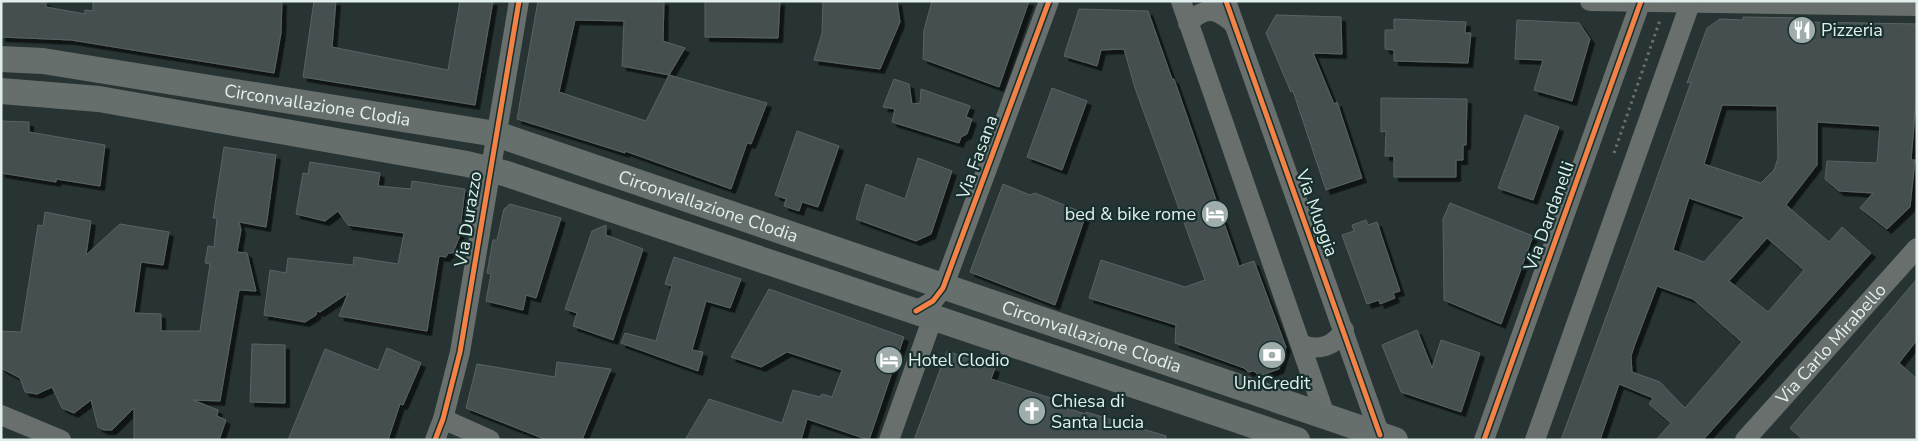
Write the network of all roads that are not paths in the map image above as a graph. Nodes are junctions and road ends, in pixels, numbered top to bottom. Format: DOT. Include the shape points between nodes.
graph roads {
  1 [pos="519,1"];
  2 [pos="1049,1"];
  3 [pos="1182,1"];
  4 [pos="1226,1"];
  5 [pos="1590,1"];
  6 [pos="1640,2"];
  7 [pos="1691,3"];
  8 [pos="1917,6"];
  9 [pos="1188,22"];
  10 [pos="1234,24"];
  11 [pos="1,58"];
  12 [pos="1,91"];
  13 [pos="496,134"];
  14 [pos="490,170"];
  15 [pos="1917,249"];
  16 [pos="944,288"];
  17 [pos="924,314"];
  18 [pos="1344,330"];
  19 [pos="1301,344"];
  20 [pos="1,415"];
  21 [pos="1326,418"];
  22 [pos="443,419"];
  23 [pos="1387,437"];
  24 [pos="61,440"];
  25 [pos="435,440"];
  26 [pos="490,440"];
  27 [pos="889,440"];
  28 [pos="1297,440"];
  29 [pos="1484,440"];
  30 [pos="1535,440"];
  31 [pos="1746,440"];
  1 -- 13 [label="street, Via Durazzo"];
  2 -- 16 [label="street, Via Fasana"];
  3 -- 9 [label="street"];
  4 -- 10 [label="street, Via Muggia"];
  5 -- 6 [label="street"];
  6 -- 7 [label="street"];
  6 -- 29 [label="street, Via Dardanelli"];
  7 -- 8 [label="street"];
  7 -- 30 [label="street"];
  9 -- 10 [label="street" via="1209,10"];
  9 -- 19 [label="street"];
  10 -- 18 [label="street, Via Muggia"];
  11 -- 13 [label="main road, Circonvallazione Clodia" via="43,61"];
  12 -- 14 [label="main road, Circonvallazione Clodia" via="99,99"];
  13 -- 14 [label="street, Via Durazzo"];
  13 -- 16 [label="main road, Circonvallazione Clodia"];
  14 -- 17 [label="main road, Circonvallazione Clodia"];
  14 -- 22 [label="street, Via Durazzo" via="460,352"];
  15 -- 31 [label="street, Via Carlo Mirabello"];
  16 -- 17 [label="street, Via Fasana"];
  16 -- 21 [label="main road, Circonvallazione Clodia"];
  17 -- 27 [label="street"];
  17 -- 28 [label="main road, Circonvallazione Clodia"];
  18 -- 19 [label="street" via="1336,341 1325,347 1312,348"];
  18 -- 23 [label="street, Via Muggia"];
  19 -- 21 [label="street"];
  20 -- 24 [label="street"];
  21 -- 23 [label="main road, Circonvallazione Clodia"];
  22 -- 25 [label="street, Via Durazzo"];
  22 -- 26 [label="street"];
}
